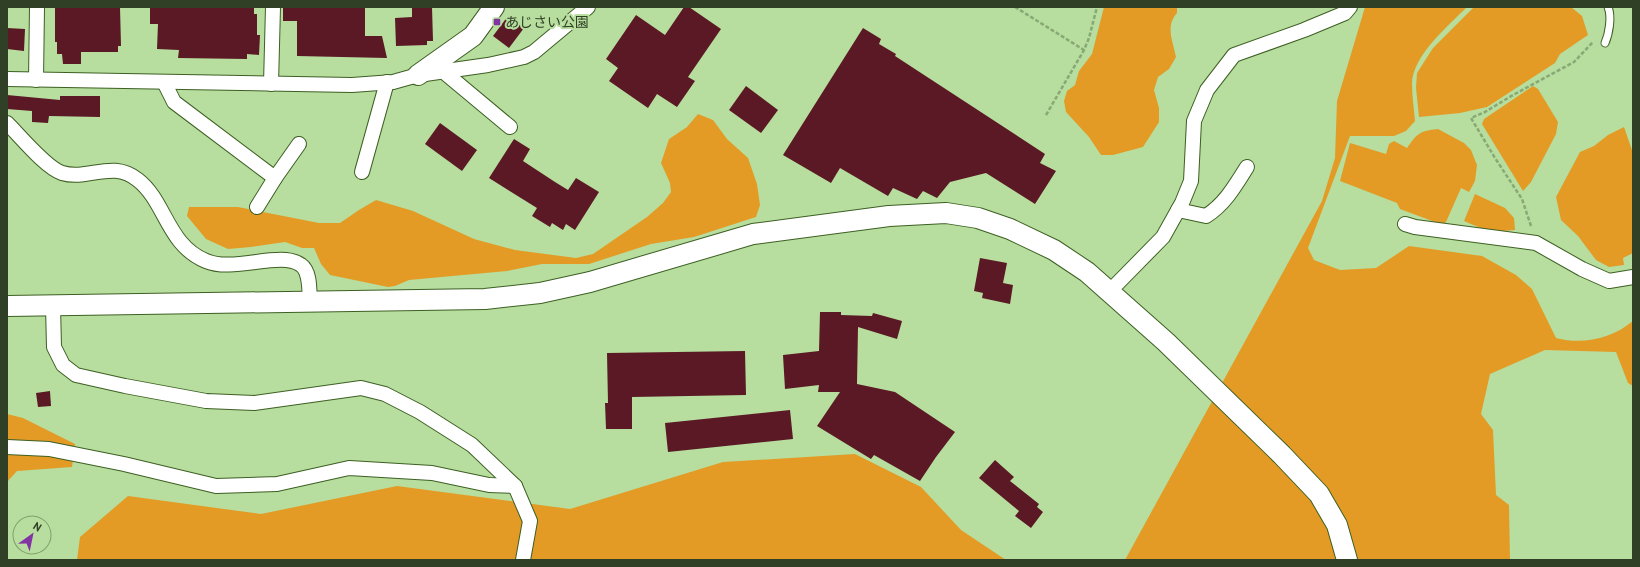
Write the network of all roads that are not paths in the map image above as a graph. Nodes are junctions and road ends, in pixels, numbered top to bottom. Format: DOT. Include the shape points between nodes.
graph roads {
  1 [pos="37,7"];
  2 [pos="273,7"];
  3 [pos="494,7"];
  4 [pos="588,7"];
  5 [pos="1350,7"];
  6 [pos="1608,7"];
  7 [pos="1605,43"];
  8 [pos="444,72"];
  9 [pos="418,75"];
  10 [pos="7,79"];
  11 [pos="36,80"];
  12 [pos="164,82"];
  13 [pos="387,82"];
  14 [pos="271,84"];
  15 [pos="7,122"];
  16 [pos="510,127"];
  17 [pos="298,144"];
  18 [pos="1247,167"];
  19 [pos="362,172"];
  20 [pos="275,178"];
  21 [pos="258,207"];
  22 [pos="1178,210"];
  23 [pos="1405,224"];
  24 [pos="1633,277"];
  25 [pos="1109,292"];
  26 [pos="310,303"];
  27 [pos="7,306"];
  28 [pos="53,306"];
  29 [pos="7,446"];
  30 [pos="515,486"];
  31 [pos="523,560"];
  32 [pos="1347,560"];
  1 -- 11 [label="street"];
  2 -- 14 [label="street"];
  3 -- 9 [label="street" via="473,36"];
  4 -- 8 [label="street" via="534,52 524,57"];
  5 -- 22 [label="street" via="1345,13 1234,56 1207,90 1194,120 1190,181"];
  6 -- 7 [label="lane" via="1610,33"];
  8 -- 9 [label="street"];
  8 -- 16 [label="street"];
  9 -- 13 [label="street"];
  10 -- 11 [label="street"];
  11 -- 12 [label="street"];
  12 -- 14 [label="street"];
  12 -- 20 [label="street" via="174,102"];
  13 -- 14 [label="street" via="352,85"];
  13 -- 19 [label="street"];
  15 -- 26 [label="street" via="52,168 62,173 75,176 114,170 127,172 150,193 175,236 190,251 207,262 229,266 290,260 302,266 308,278"];
  17 -- 20 [label="street"];
  18 -- 22 [label="street" via="1217,210 1206,216"];
  20 -- 21 [label="street"];
  22 -- 25 [label="street" via="1163,237"];
  23 -- 24 [label="street" via="1536,243 1609,281"];
  25 -- 26 [label="street" via="1054,250 978,218 946,213 889,216 753,234 590,282 540,293 485,299"];
  25 -- 32 [label="street" via="1166,342 1319,494 1337,525"];
  26 -- 28 [label="street"];
  27 -- 28 [label="street"];
  28 -- 30 [label="street" via="54,347 63,365 76,375 206,401 254,403 361,388 385,394 420,412 472,445"];
  29 -- 30 [label="street" via="49,449 216,486 277,484 349,468 432,473 489,485"];
  30 -- 31 [label="street" via="530,521"];
}
